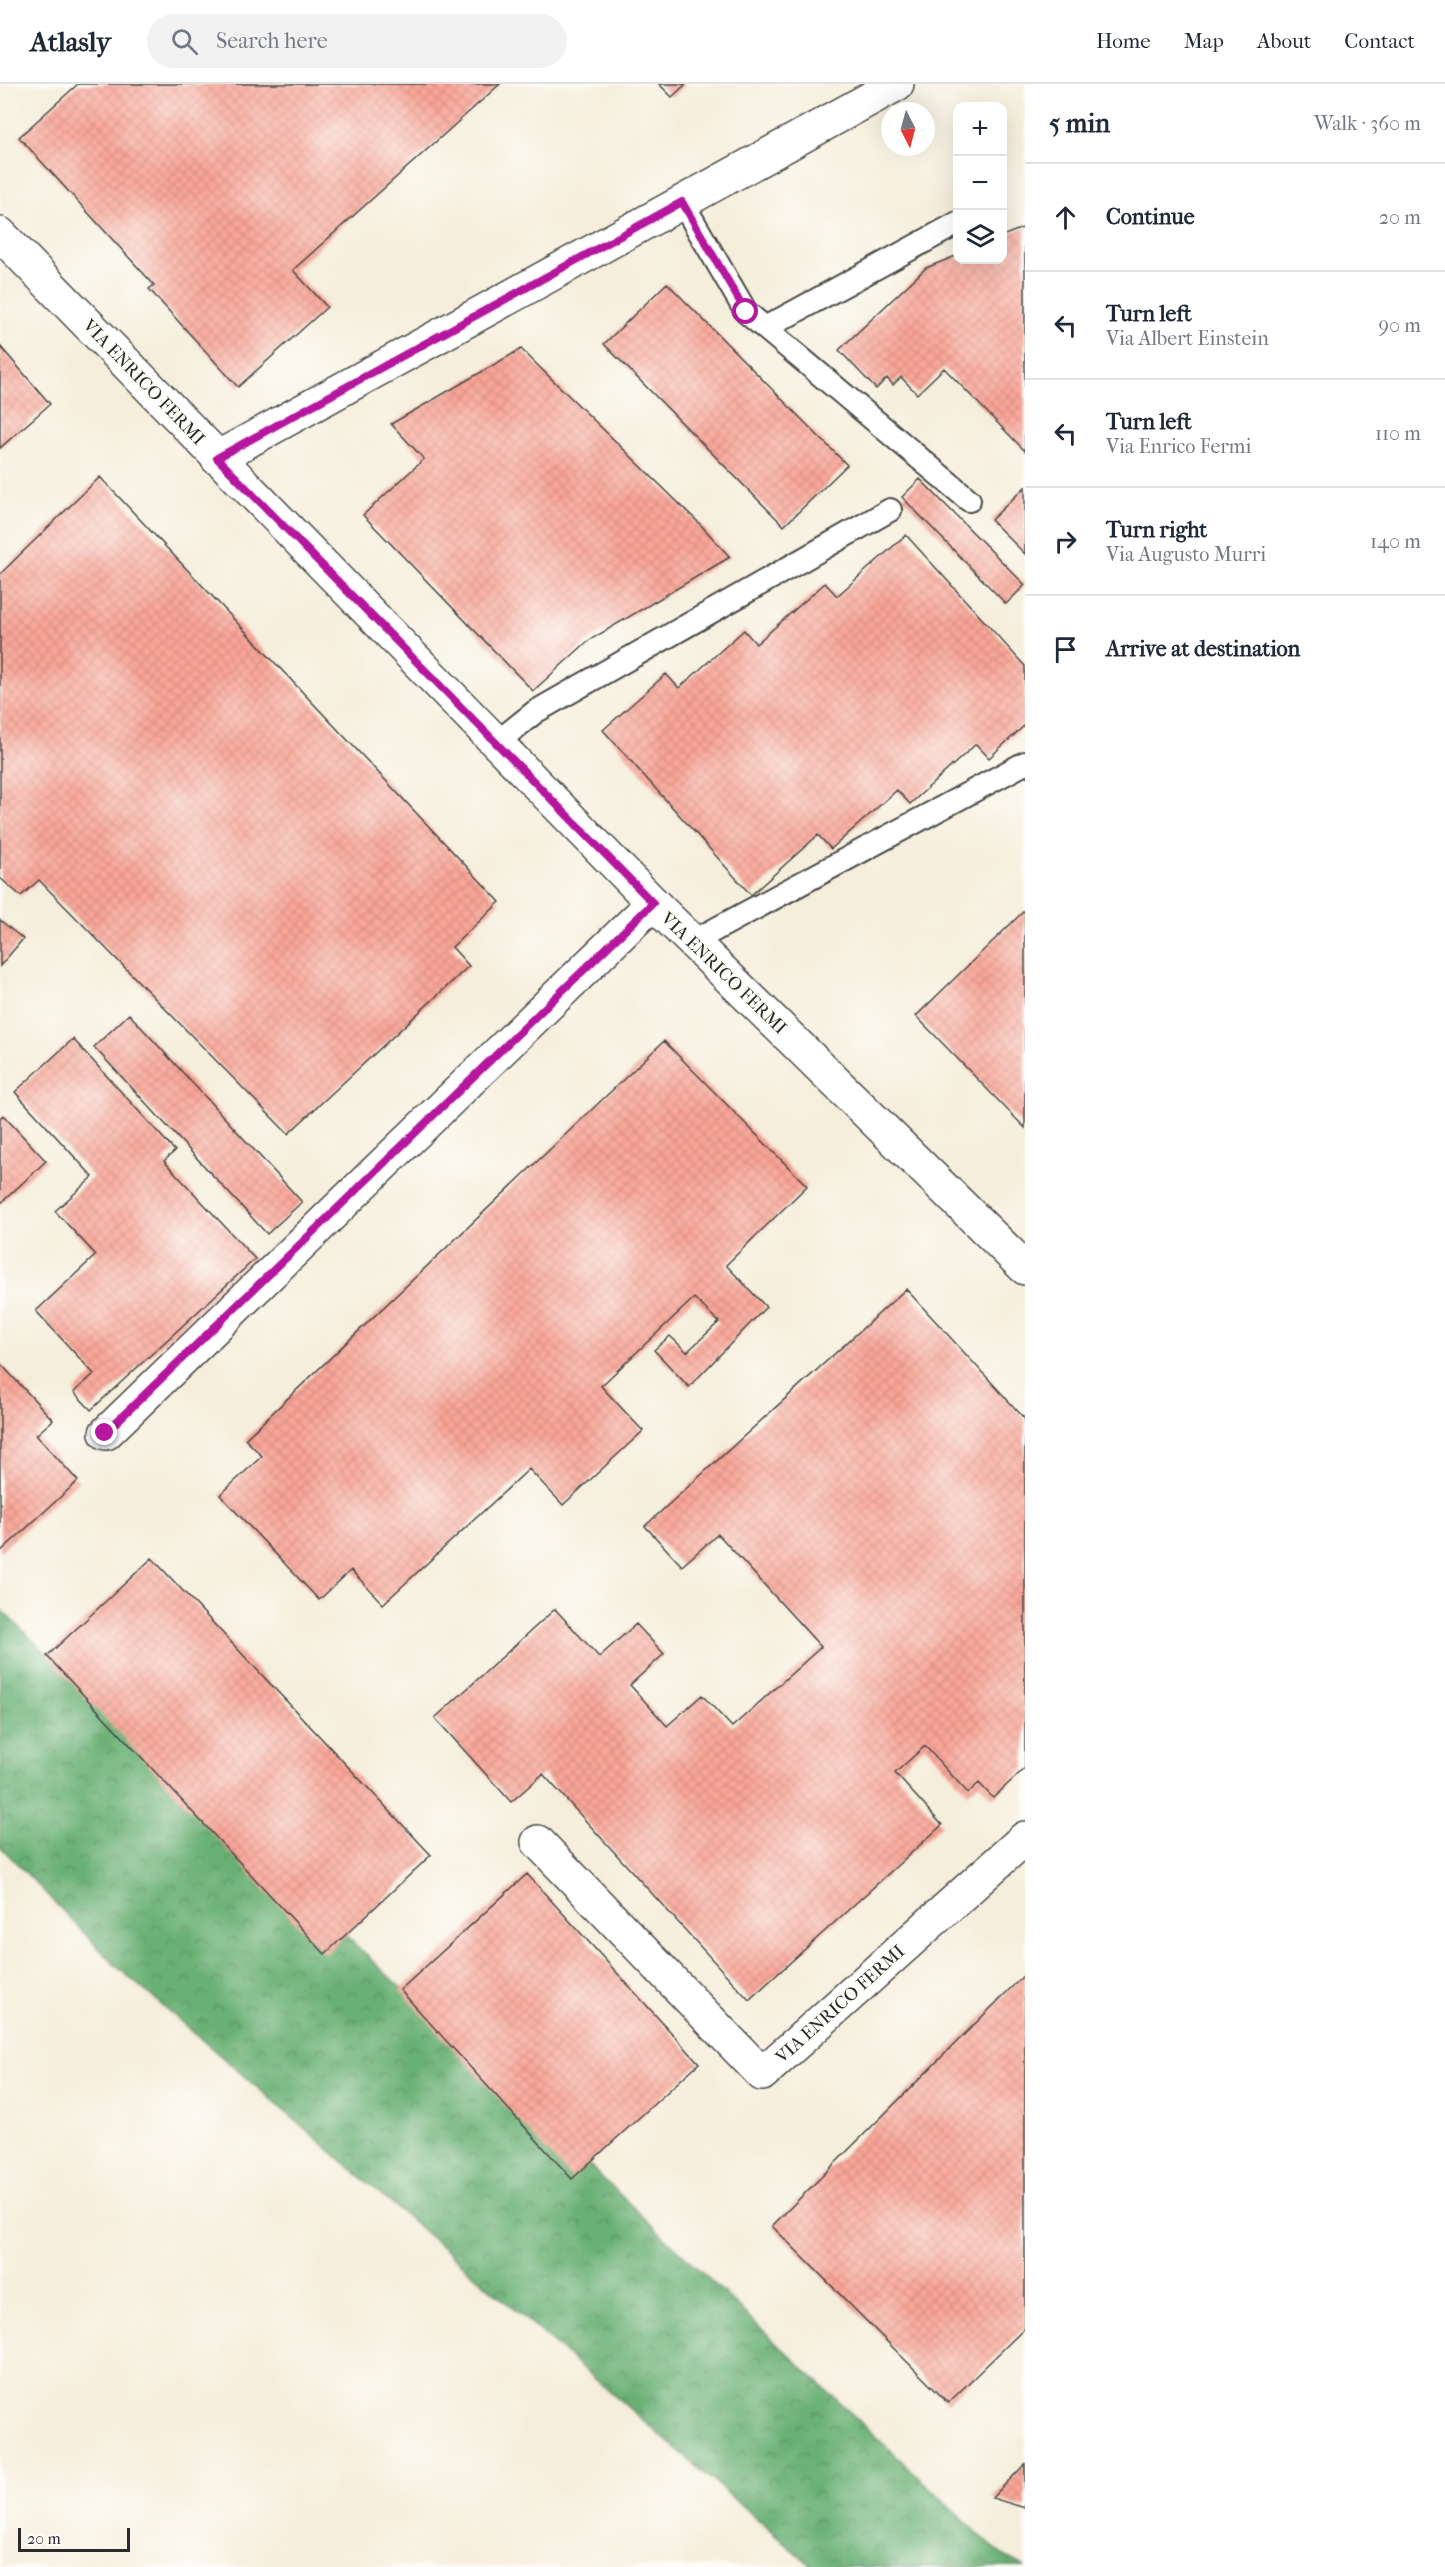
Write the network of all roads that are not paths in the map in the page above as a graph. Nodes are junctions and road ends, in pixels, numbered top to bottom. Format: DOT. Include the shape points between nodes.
graph roads {
  1 [pos="897,84"];
  2 [pos="682,202"];
  3 [pos="953,225"];
  4 [pos="0,234"];
  5 [pos="765,328"];
  6 [pos="217,458"];
  7 [pos="969,500"];
  8 [pos="890,510"];
  9 [pos="495,744"];
  10 [pos="1025,763"];
  11 [pos="653,903"];
  12 [pos="692,942"];
  13 [pos="1025,1268"];
  14 [pos="105,1433"];
  15 [pos="1025,1838"];
  16 [pos="538,1842"];
  1 -- 2 [label="street"];
  2 -- 5 [label="lane" via="746,312"];
  2 -- 6 [label="street"];
  3 -- 5 [label="lane"];
  4 -- 6 [label="street, VIA ENRICO FERMI"];
  5 -- 7 [label="lane"];
  6 -- 9 [label="street, VIA ENRICO FERMI"];
  8 -- 9 [label="lane" via="535,712"];
  9 -- 11 [label="street, VIA ENRICO FERMI"];
  10 -- 12 [label="lane"];
  11 -- 12 [label="street, VIA ENRICO FERMI"];
  11 -- 14 [label="street"];
  12 -- 13 [label="street, VIA ENRICO FERMI"];
  15 -- 16 [label="street, VIA ENRICO FERMI" via="762,2074"];
}
